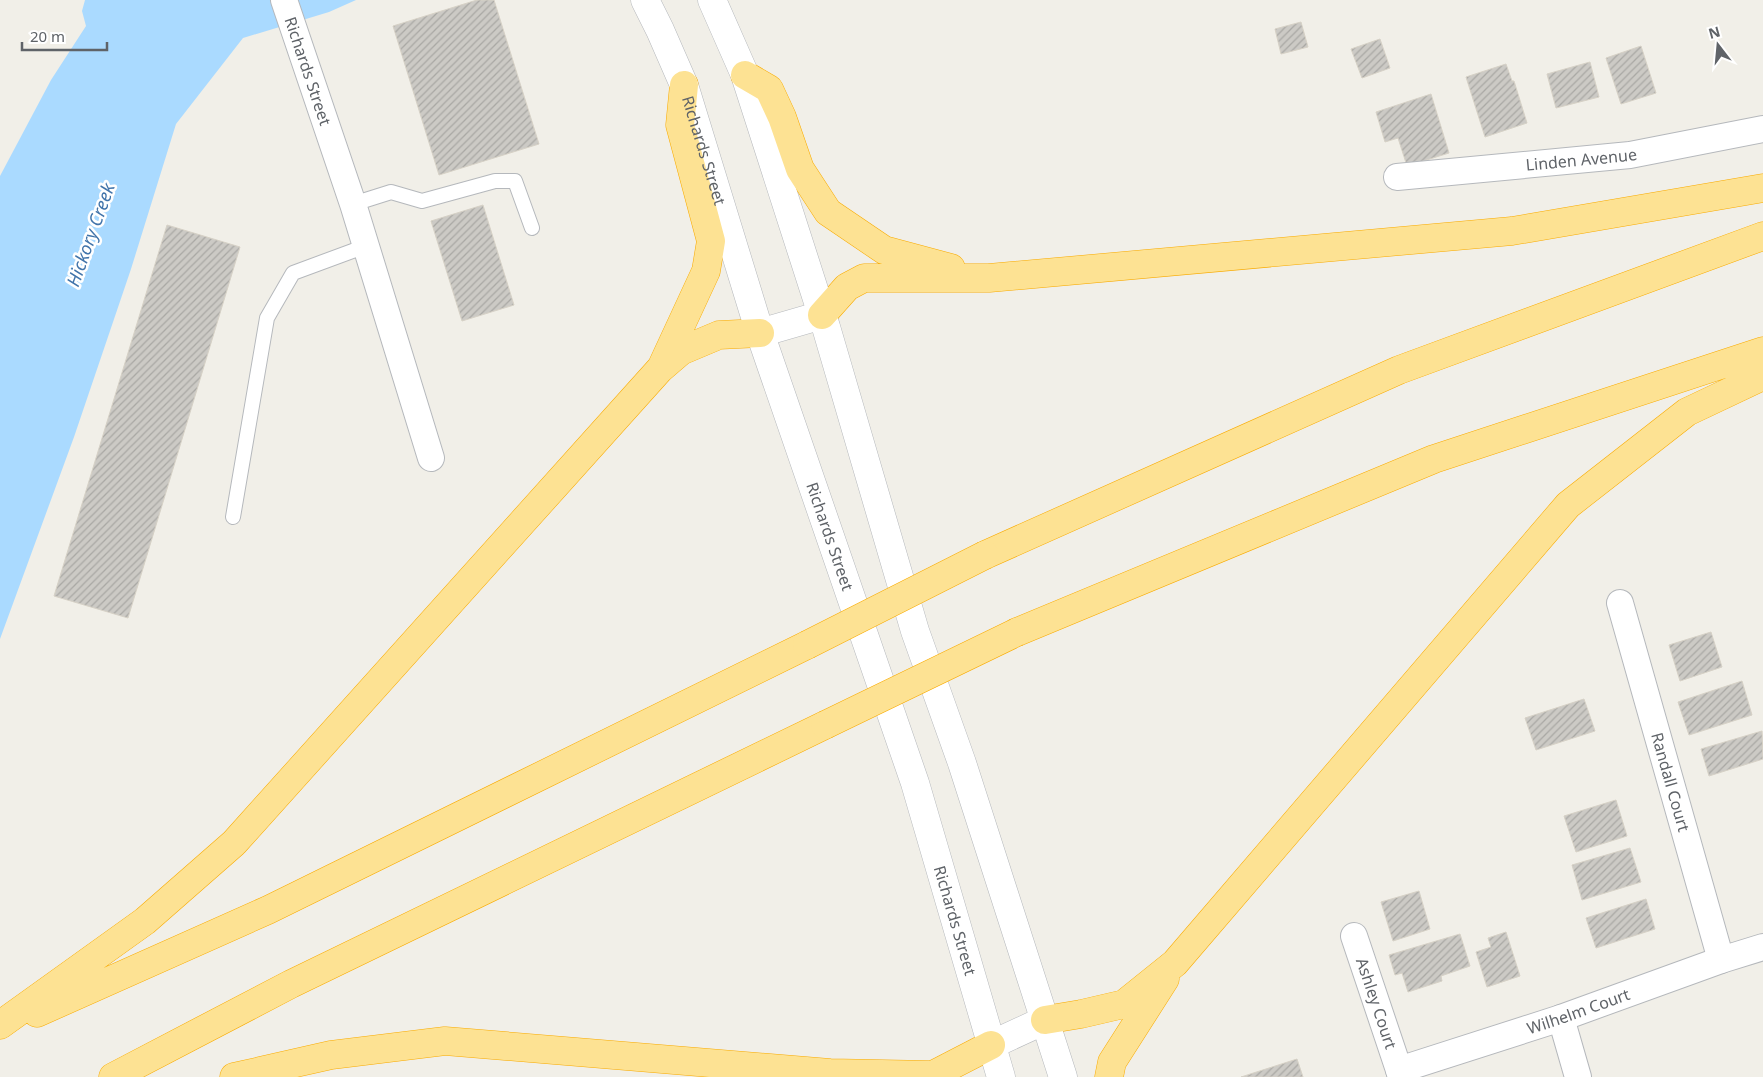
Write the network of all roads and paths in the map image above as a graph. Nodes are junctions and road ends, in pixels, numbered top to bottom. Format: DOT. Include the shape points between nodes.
graph roads {
  1 [pos="284,0"];
  2 [pos="645,0"];
  3 [pos="712,0"];
  4 [pos="745,75"];
  5 [pos="684,85"];
  6 [pos="1763,128"];
  7 [pos="1397,177"];
  8 [pos="1763,188"];
  9 [pos="353,204"];
  10 [pos="532,228"];
  11 [pos="1763,236"];
  12 [pos="366,246"];
  13 [pos="989,278"];
  14 [pos="822,314"];
  15 [pos="760,333"];
  16 [pos="1763,351"];
  17 [pos="660,369"];
  18 [pos="1763,376"];
  19 [pos="431,458"];
  20 [pos="233,517"];
  21 [pos="1620,603"];
  22 [pos="1354,936"];
  23 [pos="1763,947"];
  24 [pos="1721,960"];
  25 [pos="1175,963"];
  26 [pos="1561,1018"];
  27 [pos="1045,1020"];
  28 [pos="0,1025"];
  29 [pos="0,1029"];
  30 [pos="991,1045"];
  31 [pos="1400,1074"];
  32 [pos="867,1075"];
  33 [pos="113,1077"];
  34 [pos="234,1077"];
  35 [pos="1001,1077"];
  36 [pos="1063,1077"];
  37 [pos="1109,1077"];
  38 [pos="1578,1077"];
  1 -- 9 [label="street, Richards Street"];
  2 -- 5 [label="street, Richards Street"];
  3 -- 4 [label="street"];
  4 -- 13 [label="highway" via="769,88 800,169 828,212 884,250"];
  4 -- 14 [label="street"];
  5 -- 15 [label="street, Richards Street"];
  5 -- 17 [label="highway" via="680,125 711,241 706,271"];
  6 -- 7 [label="street, Linden Avenue" via="1630,155"];
  8 -- 13 [label="highway" via="1512,231"];
  9 -- 10 [label="lane" via="391,192 422,201 495,181 515,181"];
  9 -- 12 [label="street, Richards Street"];
  11 -- 29 [label="highway, bridge" via="1399,370 984,555 268,910"];
  12 -- 19 [label="street, Richards Street"];
  12 -- 20 [label="lane" via="294,274 267,318"];
  13 -- 14 [label="highway" via="864,278 847,287"];
  14 -- 15 [label="street"];
  14 -- 27 [label="street" via="915,631 962,763"];
  15 -- 17 [label="highway" via="719,335 681,351"];
  15 -- 30 [label="street, Richards Street" via="915,783"];
  16 -- 33 [label="highway, bridge" via="1434,459 1018,632 291,984"];
  17 -- 28 [label="highway" via="234,843 145,921"];
  18 -- 25 [label="highway" via="1687,412 1568,505"];
  21 -- 24 [label="street, Randall Court"];
  22 -- 31 [label="street, Ashley Court"];
  23 -- 24 [label="street, Wilhelm Court"];
  24 -- 26 [label="street, Wilhelm Court"];
  25 -- 27 [label="highway" via="1124,1004"];
  25 -- 37 [label="highway" via="1112,1062"];
  26 -- 31 [label="street, Wilhelm Court"];
  26 -- 38 [label="street"];
  27 -- 30 [label="street"];
  27 -- 36 [label="street"];
  30 -- 32 [label="highway" via="933,1075"];
  30 -- 35 [label="street, Richards Street"];
  32 -- 34 [label="highway" via="445,1041 331,1055"];
}
